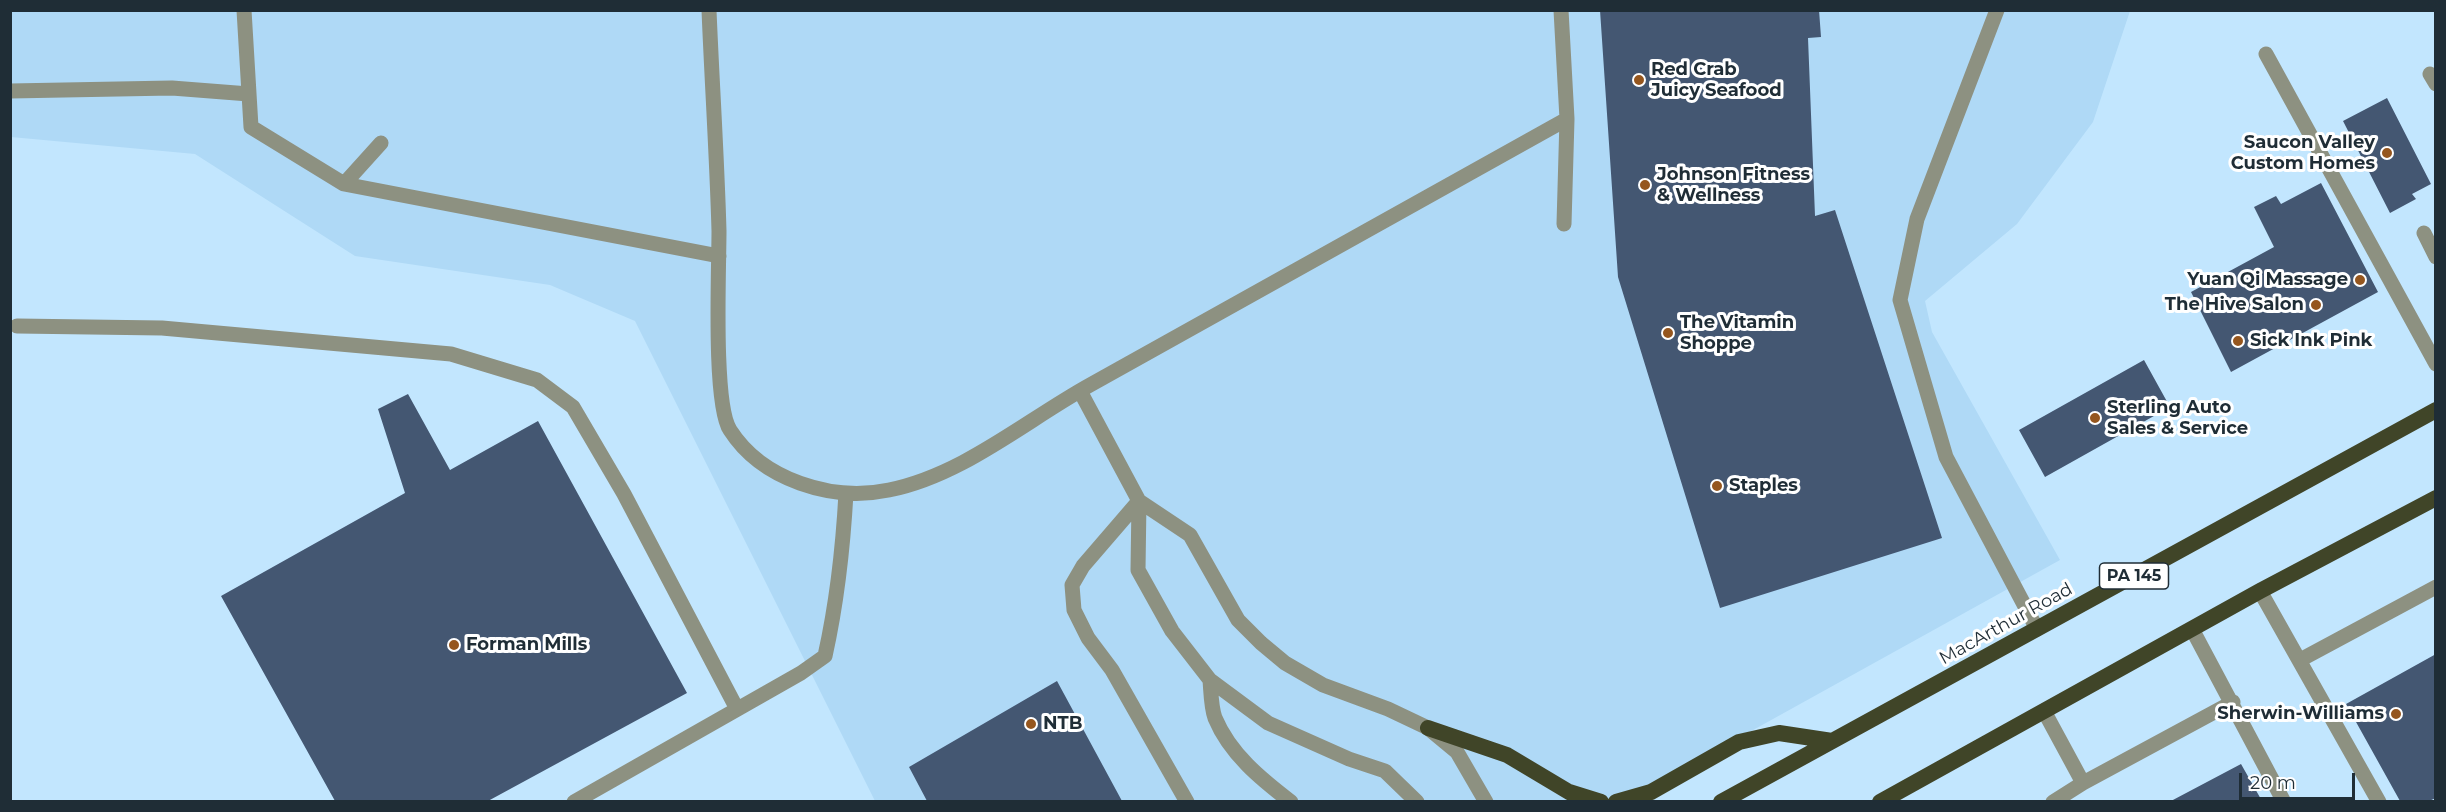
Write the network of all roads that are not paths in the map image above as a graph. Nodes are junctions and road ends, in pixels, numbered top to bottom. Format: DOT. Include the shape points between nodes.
graph roads {
  1 [pos="244,10"];
  2 [pos="709,10"];
  3 [pos="1561,10"];
  4 [pos="1997,10"];
  5 [pos="2266,54"];
  6 [pos="10,91"];
  7 [pos="249,94"];
  8 [pos="1567,119"];
  9 [pos="381,143"];
  10 [pos="344,184"];
  11 [pos="1564,224"];
  12 [pos="2424,233"];
  13 [pos="719,256"];
  14 [pos="2436,256"];
  15 [pos="17,326"];
  16 [pos="2436,364"];
  17 [pos="1080,391"];
  18 [pos="2436,410"];
  19 [pos="846,493"];
  20 [pos="2436,498"];
  21 [pos="1139,501"];
  22 [pos="2436,587"];
  23 [pos="2259,591"];
  24 [pos="2192,628"];
  25 [pos="2037,629"];
  26 [pos="2300,660"];
  27 [pos="1210,680"];
  28 [pos="2233,702"];
  29 [pos="737,708"];
  30 [pos="2044,711"];
  31 [pos="1428,728"];
  32 [pos="1832,741"];
  33 [pos="2083,783"];
  34 [pos="574,801"];
  35 [pos="1187,801"];
  36 [pos="1291,801"];
  37 [pos="1417,801"];
  38 [pos="1485,801"];
  39 [pos="1602,801"];
  40 [pos="1616,801"];
  41 [pos="1721,801"];
  42 [pos="1880,801"];
  43 [pos="2053,801"];
  44 [pos="2284,801"];
  45 [pos="2379,801"];
  1 -- 7 [label="lane"];
  2 -- 13 [label="lane"];
  3 -- 8 [label="lane"];
  4 -- 25 [label="lane" via="1917,219 1900,300 1946,457"];
  5 -- 16 [label="lane"];
  6 -- 7 [label="lane" via="172,88"];
  7 -- 10 [label="lane" via="250,127"];
  8 -- 11 [label="lane"];
  8 -- 17 [label="lane"];
  9 -- 10 [label="lane"];
  10 -- 13 [label="lane"];
  12 -- 14 [label="lane"];
  13 -- 19 [label="lane" via="720,397 728,428 752,456 790,479 820,490"];
  15 -- 29 [label="lane" via="162,328 452,354 537,380 573,407 624,494"];
  17 -- 19 [label="lane" via="968,459 927,479 887,490"];
  17 -- 21 [label="lane"];
  18 -- 25 [label="highway, MacArthur Road / PA 145"];
  19 -- 29 [label="lane" via="834,615 825,656"];
  20 -- 23 [label="highway"];
  21 -- 27 [label="lane" via="1138,570 1172,631"];
  21 -- 31 [label="lane" via="1190,536 1238,620 1285,663 1323,685"];
  21 -- 35 [label="lane" via="1083,566 1072,585 1074,610"];
  22 -- 26 [label="lane"];
  23 -- 24 [label="highway"];
  23 -- 26 [label="lane"];
  24 -- 28 [label="lane"];
  24 -- 30 [label="highway"];
  25 -- 32 [label="highway, MacArthur Road / PA 145"];
  26 -- 45 [label="lane"];
  27 -- 36 [label="lane" via="1214,716 1230,745 1259,778"];
  27 -- 37 [label="lane" via="1268,723 1385,771"];
  28 -- 33 [label="lane"];
  28 -- 44 [label="lane"];
  29 -- 34 [label="lane"];
  30 -- 33 [label="lane"];
  30 -- 42 [label="highway"];
  31 -- 38 [label="lane" via="1457,753"];
  31 -- 39 [label="highway" via="1508,755 1569,792"];
  32 -- 40 [label="highway" via="1779,733 1739,742 1651,792"];
  32 -- 41 [label="highway, MacArthur Road / PA 145"];
  33 -- 43 [label="lane"];
}
